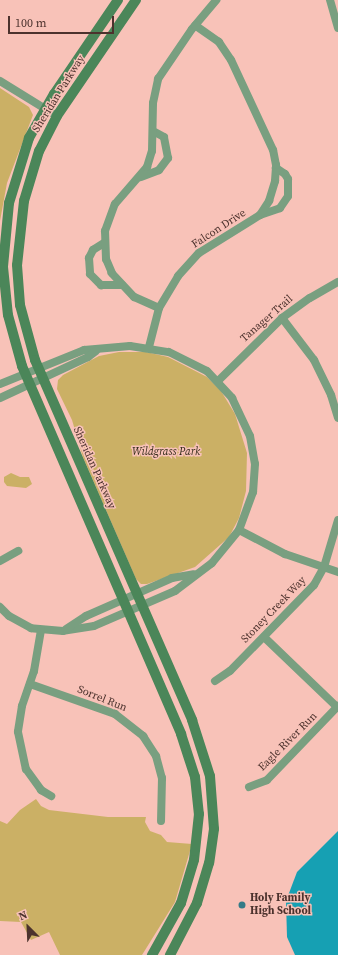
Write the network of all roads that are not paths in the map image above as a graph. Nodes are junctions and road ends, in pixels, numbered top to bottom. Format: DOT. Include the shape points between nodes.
graph roads {
  1 [pos="118,0"];
  2 [pos="216,0"];
  3 [pos="330,0"];
  4 [pos="134,1"];
  5 [pos="195,25"];
  6 [pos="338,28"];
  7 [pos="0,81"];
  8 [pos="45,109"];
  9 [pos="57,116"];
  10 [pos="154,132"];
  11 [pos="276,168"];
  12 [pos="141,176"];
  13 [pos="260,215"];
  14 [pos="104,243"];
  15 [pos="338,282"];
  16 [pos="122,285"];
  17 [pos="158,308"];
  18 [pos="282,318"];
  19 [pos="149,347"];
  20 [pos="96,351"];
  21 [pos="38,368"];
  22 [pos="25,374"];
  23 [pos="42,378"];
  24 [pos="218,381"];
  25 [pos="0,384"];
  26 [pos="29,384"];
  27 [pos="334,393"];
  28 [pos="0,398"];
  29 [pos="338,418"];
  30 [pos="338,520"];
  31 [pos="239,530"];
  32 [pos="18,551"];
  33 [pos="0,561"];
  34 [pos="324,567"];
  35 [pos="338,572"];
  36 [pos="195,574"];
  37 [pos="136,594"];
  38 [pos="123,600"];
  39 [pos="142,605"];
  40 [pos="0,607"];
  41 [pos="127,611"];
  42 [pos="42,630"];
  43 [pos="62,630"];
  44 [pos="264,637"];
  45 [pos="215,681"];
  46 [pos="30,684"];
  47 [pos="338,707"];
  48 [pos="249,788"];
  49 [pos="52,796"];
  50 [pos="161,821"];
  51 [pos="152,955"];
  52 [pos="170,955"];
  1 -- 8 [label="main road, Sheridan Parkway"];
  2 -- 5 [label="street"];
  3 -- 6 [label="street"];
  4 -- 9 [label="main road, Sheridan Parkway"];
  5 -- 10 [label="street" via="158,80 153,103"];
  5 -- 11 [label="street, Falcon Drive" via="219,42 231,60 273,150"];
  7 -- 8 [label="street"];
  8 -- 9 [label="street"];
  8 -- 22 [label="main road, Sheridan Parkway" via="30,138 16,175 5,228 3,266 7,311"];
  9 -- 21 [label="main road, Sheridan Parkway" via="30,176 18,235 20,305"];
  10 -- 12 [label="street" via="152,151"];
  10 -- 12 [label="street" via="164,137 168,158 159,170"];
  11 -- 13 [label="street, Falcon Drive" via="269,201"];
  11 -- 13 [label="street, Falcon Drive" via="288,179 288,196 280,208"];
  12 -- 14 [label="street" via="115,204 108,218"];
  13 -- 17 [label="street, Falcon Drive" via="200,253 178,276"];
  14 -- 16 [label="street" via="106,259"];
  14 -- 16 [label="street" via="93,250 89,258 90,274 101,286"];
  15 -- 18 [label="street, Tanager Trail"];
  16 -- 17 [label="street" via="134,297"];
  17 -- 19 [label="street, Falcon Drive"];
  18 -- 24 [label="street, Tanager Trail"];
  18 -- 27 [label="street" via="314,360"];
  19 -- 20 [label="street" via="130,346"];
  19 -- 24 [label="street" via="183,357"];
  20 -- 21 [label="street" via="73,352"];
  20 -- 23 [label="street"];
  21 -- 22 [label="street"];
  21 -- 23 [label="main road, Sheridan Parkway"];
  22 -- 25 [label="street"];
  22 -- 26 [label="main road, Sheridan Parkway"];
  23 -- 26 [label="street"];
  23 -- 37 [label="main road, Sheridan Parkway"];
  24 -- 31 [label="street" via="239,409 254,451 253,492"];
  26 -- 28 [label="street"];
  26 -- 38 [label="main road, Sheridan Parkway"];
  27 -- 29 [label="street"];
  30 -- 34 [label="street, Stoney Creek Way"];
  31 -- 34 [label="street" via="285,554"];
  31 -- 36 [label="street" via="223,552"];
  32 -- 33 [label="street"];
  34 -- 35 [label="street"];
  34 -- 44 [label="street, Stoney Creek Way" via="314,585"];
  36 -- 37 [label="street" via="172,578"];
  36 -- 39 [label="street" via="175,591"];
  37 -- 38 [label="street"];
  37 -- 39 [label="main road, Sheridan Parkway"];
  38 -- 41 [label="main road, Sheridan Parkway"];
  38 -- 43 [label="street"];
  39 -- 41 [label="street"];
  39 -- 52 [label="main road, Sheridan Parkway" via="199,738 210,776 214,802 213,841 205,880 192,915"];
  40 -- 42 [label="street" via="20,623"];
  41 -- 43 [label="street" via="94,626"];
  41 -- 51 [label="main road, Sheridan Parkway" via="187,749 198,802 197,842 190,879 175,915"];
  42 -- 43 [label="street"];
  42 -- 46 [label="street"];
  44 -- 45 [label="street, Stoney Creek Way"];
  44 -- 47 [label="street"];
  46 -- 49 [label="street" via="19,719 19,744 24,763 33,781 40,790"];
  46 -- 50 [label="street, Sorrel Run" via="114,714 144,736 156,756 162,778"];
  47 -- 48 [label="street, Eagle River Run" via="266,780"];
}
